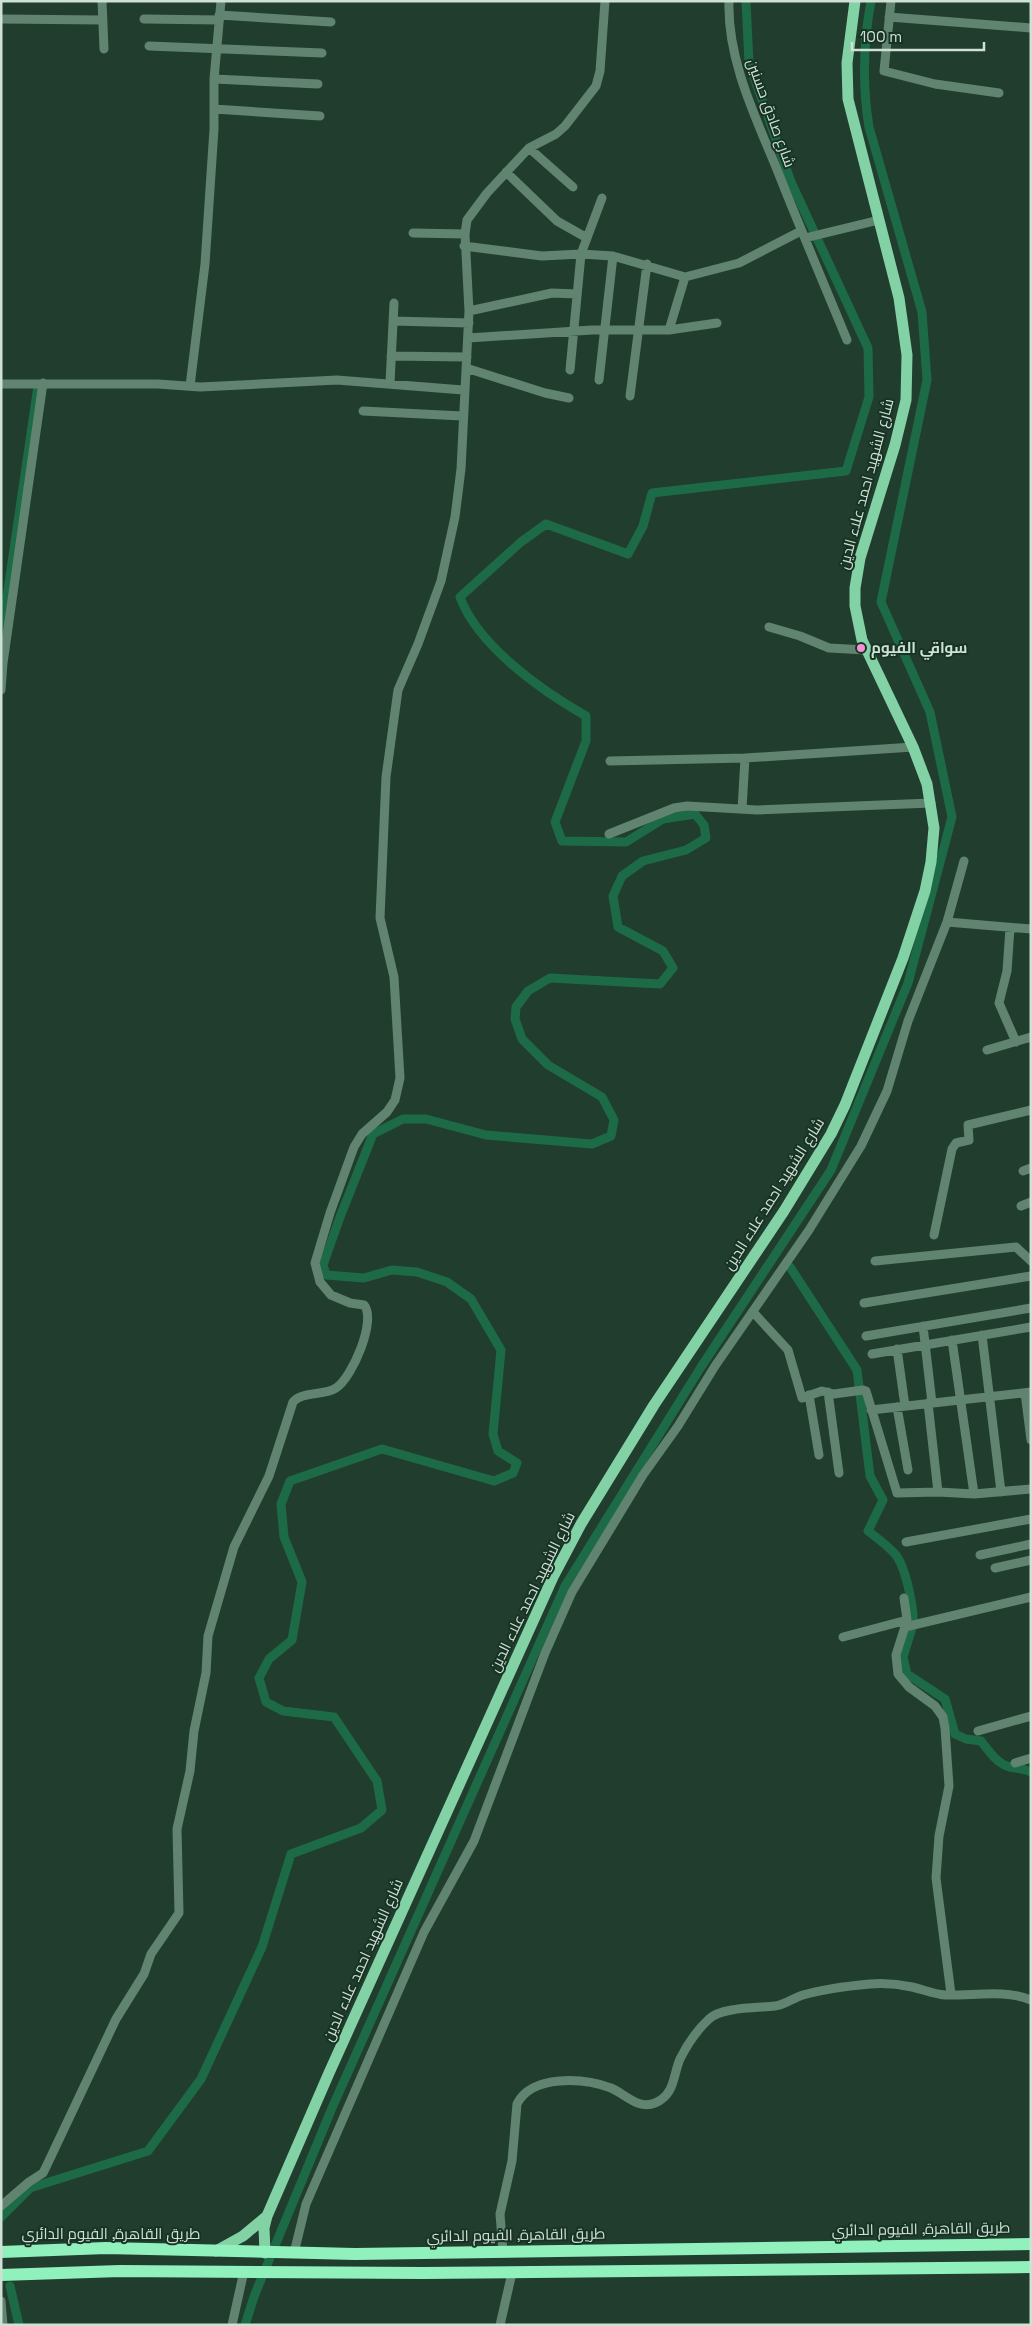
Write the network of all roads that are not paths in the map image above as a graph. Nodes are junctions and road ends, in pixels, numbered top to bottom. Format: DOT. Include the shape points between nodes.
graph roads {
  1 [pos="102,1"];
  2 [pos="221,1"];
  3 [pos="605,1"];
  4 [pos="729,1"];
  5 [pos="855,1"];
  6 [pos="891,1"];
  7 [pos="889,17"];
  8 [pos="144,18"];
  9 [pos="219,18"];
  10 [pos="1,19"];
  11 [pos="103,20"];
  12 [pos="331,22"];
  13 [pos="1031,28"];
  14 [pos="149,46"];
  15 [pos="216,48"];
  16 [pos="104,49"];
  17 [pos="322,53"];
  18 [pos="214,79"];
  19 [pos="318,84"];
  20 [pos="998,93"];
  21 [pos="214,108"];
  22 [pos="320,116"];
  23 [pos="528,148"];
  24 [pos="506,172"];
  25 [pos="573,187"];
  26 [pos="602,198"];
  27 [pos="879,220"];
  28 [pos="413,233"];
  29 [pos="464,234"];
  30 [pos="806,235"];
  31 [pos="587,238"];
  32 [pos="464,246"];
  33 [pos="581,254"];
  34 [pos="613,256"];
  35 [pos="647,264"];
  36 [pos="685,277"];
  37 [pos="577,294"];
  38 [pos="394,303"];
  39 [pos="469,311"];
  40 [pos="393,321"];
  41 [pos="469,323"];
  42 [pos="717,323"];
  43 [pos="605,330"];
  44 [pos="669,330"];
  45 [pos="573,331"];
  46 [pos="638,331"];
  47 [pos="468,338"];
  48 [pos="847,340"];
  49 [pos="391,356"];
  50 [pos="467,358"];
  51 [pos="466,368"];
  52 [pos="570,370"];
  53 [pos="599,380"];
  54 [pos="43,383"];
  55 [pos="390,383"];
  56 [pos="1,384"];
  57 [pos="190,386"];
  58 [pos="463,390"];
  59 [pos="630,396"];
  60 [pos="569,398"];
  61 [pos="363,411"];
  62 [pos="462,416"];
  63 [pos="769,628"];
  64 [pos="866,650"];
  65 [pos="1,690"];
  66 [pos="913,746"];
  67 [pos="745,758"];
  68 [pos="610,761"];
  69 [pos="931,803"];
  70 [pos="742,809"];
  71 [pos="609,834"];
  72 [pos="964,861"];
  73 [pos="947,922"];
  74 [pos="1010,928"];
  75 [pos="1031,929"];
  76 [pos="1031,1037"];
  77 [pos="1016,1042"];
  78 [pos="987,1050"];
  79 [pos="1031,1110"];
  80 [pos="1031,1202"];
  81 [pos="1021,1206"];
  82 [pos="934,1234"];
  83 [pos="875,1261"];
  84 [pos="1031,1261"];
  85 [pos="1031,1276"];
  86 [pos="864,1303"];
  87 [pos="1031,1308"];
  88 [pos="753,1312"];
  89 [pos="923,1326"];
  90 [pos="1031,1327"];
  91 [pos="982,1335"];
  92 [pos="866,1336"];
  93 [pos="952,1340"];
  94 [pos="925,1344"];
  95 [pos="897,1349"];
  96 [pos="872,1354"];
  97 [pos="828,1392"];
  98 [pos="1028,1392"];
  99 [pos="809,1395"];
  100 [pos="990,1396"];
  101 [pos="960,1399"];
  102 [pos="930,1403"];
  103 [pos="901,1406"];
  104 [pos="872,1410"];
  105 [pos="1029,1415"];
  106 [pos="1031,1440"];
  107 [pos="819,1455"];
  108 [pos="908,1470"];
  109 [pos="839,1473"];
  110 [pos="1031,1489"];
  111 [pos="938,1492"];
  112 [pos="1001,1492"];
  113 [pos="974,1494"];
  114 [pos="1031,1519"];
  115 [pos="906,1542"];
  116 [pos="1031,1544"];
  117 [pos="980,1555"];
  118 [pos="1031,1560"];
  119 [pos="995,1568"];
  120 [pos="1031,1597"];
  121 [pos="904,1598"];
  122 [pos="906,1624"];
  123 [pos="843,1637"];
  124 [pos="1031,1716"];
  125 [pos="978,1731"];
  126 [pos="1031,1758"];
  127 [pos="1015,1763"];
  128 [pos="951,1994"];
  129 [pos="1031,2000"];
  130 [pos="1,2206"];
  131 [pos="267,2216"];
  132 [pos="1016,2244"];
  133 [pos="1031,2244"];
  134 [pos="216,2251"];
  135 [pos="1,2252"];
  136 [pos="503,2252"];
  137 [pos="266,2253"];
  138 [pos="291,2253"];
  139 [pos="355,2254"];
  140 [pos="1016,2267"];
  141 [pos="1031,2267"];
  142 [pos="244,2271"];
  143 [pos="355,2273"];
  144 [pos="512,2273"];
  145 [pos="1,2275"];
  146 [pos="1,2301"];
  147 [pos="3,2325"];
  148 [pos="232,2325"];
  149 [pos="500,2325"];
  1 -- 11 [label="street"];
  2 -- 9 [label="street"];
  3 -- 23 [label="street" via="596,86 565,126"];
  4 -- 30 [label="street, شارع صادق حسنين" via="736,58 759,125"];
  5 -- 27 [label="main road, شارع الشهيد احمد علاء الدين" via="847,64 848,99"];
  6 -- 7 [label="street"];
  7 -- 13 [label="street"];
  7 -- 20 [label="street" via="884,71 936,84"];
  8 -- 9 [label="street"];
  9 -- 12 [label="street"];
  9 -- 15 [label="street"];
  10 -- 11 [label="street"];
  11 -- 16 [label="street"];
  14 -- 15 [label="street"];
  15 -- 17 [label="street"];
  15 -- 18 [label="street"];
  18 -- 19 [label="street"];
  18 -- 21 [label="street"];
  21 -- 22 [label="street"];
  21 -- 57 [label="street" via="205,264"];
  23 -- 24 [label="street"];
  23 -- 25 [label="street"];
  24 -- 29 [label="street" via="475,207"];
  24 -- 31 [label="street" via="557,221"];
  26 -- 31 [label="street"];
  27 -- 30 [label="street"];
  27 -- 64 [label="main road, شارع الشهيد احمد علاء الدين" via="902,314 907,378 898,435 856,572 855,606"];
  28 -- 29 [label="street"];
  29 -- 32 [label="street"];
  30 -- 36 [label="street" via="739,263"];
  30 -- 48 [label="street, شارع صادق حسنين"];
  31 -- 33 [label="street"];
  32 -- 33 [label="street" via="542,256"];
  32 -- 39 [label="street"];
  33 -- 34 [label="street"];
  33 -- 37 [label="street"];
  34 -- 35 [label="street"];
  34 -- 43 [label="street"];
  35 -- 36 [label="street"];
  35 -- 46 [label="street"];
  36 -- 44 [label="street"];
  37 -- 39 [label="street" via="552,293"];
  37 -- 45 [label="street"];
  38 -- 40 [label="street"];
  39 -- 41 [label="street"];
  40 -- 41 [label="street"];
  40 -- 49 [label="street"];
  41 -- 47 [label="street"];
  42 -- 44 [label="street"];
  43 -- 45 [label="street"];
  43 -- 46 [label="street"];
  43 -- 53 [label="street"];
  44 -- 46 [label="street"];
  45 -- 47 [label="street"];
  45 -- 52 [label="street"];
  46 -- 59 [label="street"];
  47 -- 50 [label="street"];
  49 -- 50 [label="street"];
  49 -- 55 [label="street"];
  50 -- 51 [label="street"];
  51 -- 58 [label="street"];
  51 -- 60 [label="street"];
  54 -- 56 [label="street"];
  54 -- 57 [label="street"];
  54 -- 65 [label="street"];
  55 -- 57 [label="street" via="320,380"];
  55 -- 58 [label="street"];
  58 -- 62 [label="street"];
  61 -- 62 [label="street"];
  62 -- 130 [label="street" via="460,469 450,543 431,611 398,690 386,777 380,910 394,977 400,1054 398,1088 387,1112 362,1134 354,1147 316,1263 320,1282 331,1295 367,1308 361,1347 344,1382 331,1391 298,1397 293,1402 269,1476 234,1548 208,1636 206,1673 177,1829 179,1913 151,1954 144,1974 116,2019 46,2167"];
  63 -- 64 [label="street" via="834,649"];
  64 -- 66 [label="main road, شارع الشهيد احمد علاء الدين"];
  66 -- 67 [label="street"];
  66 -- 69 [label="main road, شارع الشهيد احمد علاء الدين"];
  67 -- 68 [label="street"];
  67 -- 70 [label="street"];
  69 -- 70 [label="street"];
  69 -- 131 [label="main road, شارع الشهيد احمد علاء الدين" via="934,828 925,892 903,958 845,1105 805,1178 654,1406 581,1524 557,1570"];
  70 -- 71 [label="street" via="674,808"];
  72 -- 73 [label="street"];
  73 -- 74 [label="street"];
  73 -- 88 [label="street" via="911,1012 882,1102 860,1146 809,1230"];
  74 -- 75 [label="street"];
  74 -- 77 [label="street" via="1007,971 999,1003"];
  76 -- 77 [label="street"];
  77 -- 78 [label="street"];
  79 -- 82 [label="street" via="968,1125 969,1140 956,1143 952,1149"];
  80 -- 81 [label="street"];
  83 -- 84 [label="street" via="1016,1247"];
  85 -- 86 [label="street"];
  87 -- 89 [label="street"];
  88 -- 99 [label="street" via="788,1350 800,1396"];
  88 -- 138 [label="street" via="643,1475 572,1592 526,1702 476,1836 424,1932 306,2204"];
  89 -- 92 [label="street"];
  89 -- 94 [label="street"];
  90 -- 91 [label="street"];
  91 -- 93 [label="street"];
  91 -- 100 [label="street"];
  93 -- 94 [label="street"];
  93 -- 101 [label="street"];
  94 -- 95 [label="street"];
  94 -- 102 [label="street"];
  95 -- 96 [label="street"];
  95 -- 103 [label="street"];
  97 -- 99 [label="street" via="822,1390"];
  97 -- 104 [label="street" via="860,1390 867,1393"];
  97 -- 109 [label="street"];
  98 -- 100 [label="street"];
  98 -- 105 [label="street"];
  99 -- 107 [label="street"];
  100 -- 101 [label="street"];
  100 -- 112 [label="street"];
  101 -- 102 [label="street"];
  101 -- 113 [label="street"];
  102 -- 103 [label="street"];
  102 -- 111 [label="street"];
  103 -- 104 [label="street"];
  103 -- 108 [label="street"];
  104 -- 111 [label="street" via="895,1491 900,1494"];
  105 -- 106 [label="street"];
  110 -- 112 [label="street"];
  111 -- 113 [label="street"];
  112 -- 113 [label="street"];
  114 -- 115 [label="street"];
  116 -- 117 [label="street"];
  118 -- 119 [label="street"];
  120 -- 122 [label="street"];
  121 -- 122 [label="street"];
  122 -- 123 [label="street"];
  122 -- 128 [label="street" via="896,1655 898,1674 909,1688 935,1706 943,1717 945,1728 949,1786 938,1845 936,1878"];
  124 -- 125 [label="street"];
  126 -- 127 [label="street"];
  128 -- 129 [label="street" via="1015,1996"];
  128 -- 136 [label="street" via="937,1994 904,1985 871,1984 804,1995 777,2006 717,2014 708,2019 687,2048 668,2094 654,2104 639,2104 611,2088 596,2084 562,2082 536,2086 520,2098 516,2110 512,2162 500,2214"];
  131 -- 134 [label="main road, شارع الشهيد احمد علاء الدين" via="243,2236"];
  131 -- 137 [label="main road, شارع الشهيد احمد علاء الدين" via="264,2228"];
  132 -- 133 [label="highway, طريق القاهرة, الفيوم الدائري"];
  132 -- 136 [label="highway, طريق القاهرة, الفيوم الدائري"];
  132 -- 140 [label="highway"];
  134 -- 135 [label="highway, طريق القاهرة, الفيوم الدائري" via="106,2248"];
  134 -- 137 [label="highway, طريق القاهرة, الفيوم الدائري"];
  136 -- 139 [label="highway, طريق القاهرة, الفيوم الدائري"];
  137 -- 138 [label="highway, طريق القاهرة, الفيوم الدائري"];
  138 -- 139 [label="highway, طريق القاهرة, الفيوم الدائري"];
  139 -- 143 [label="highway"];
  140 -- 141 [label="highway"];
  140 -- 144 [label="highway"];
  142 -- 143 [label="highway"];
  142 -- 145 [label="highway"];
  142 -- 148 [label="street"];
  143 -- 144 [label="highway"];
  144 -- 149 [label="street"];
  146 -- 147 [label="street"];
}
